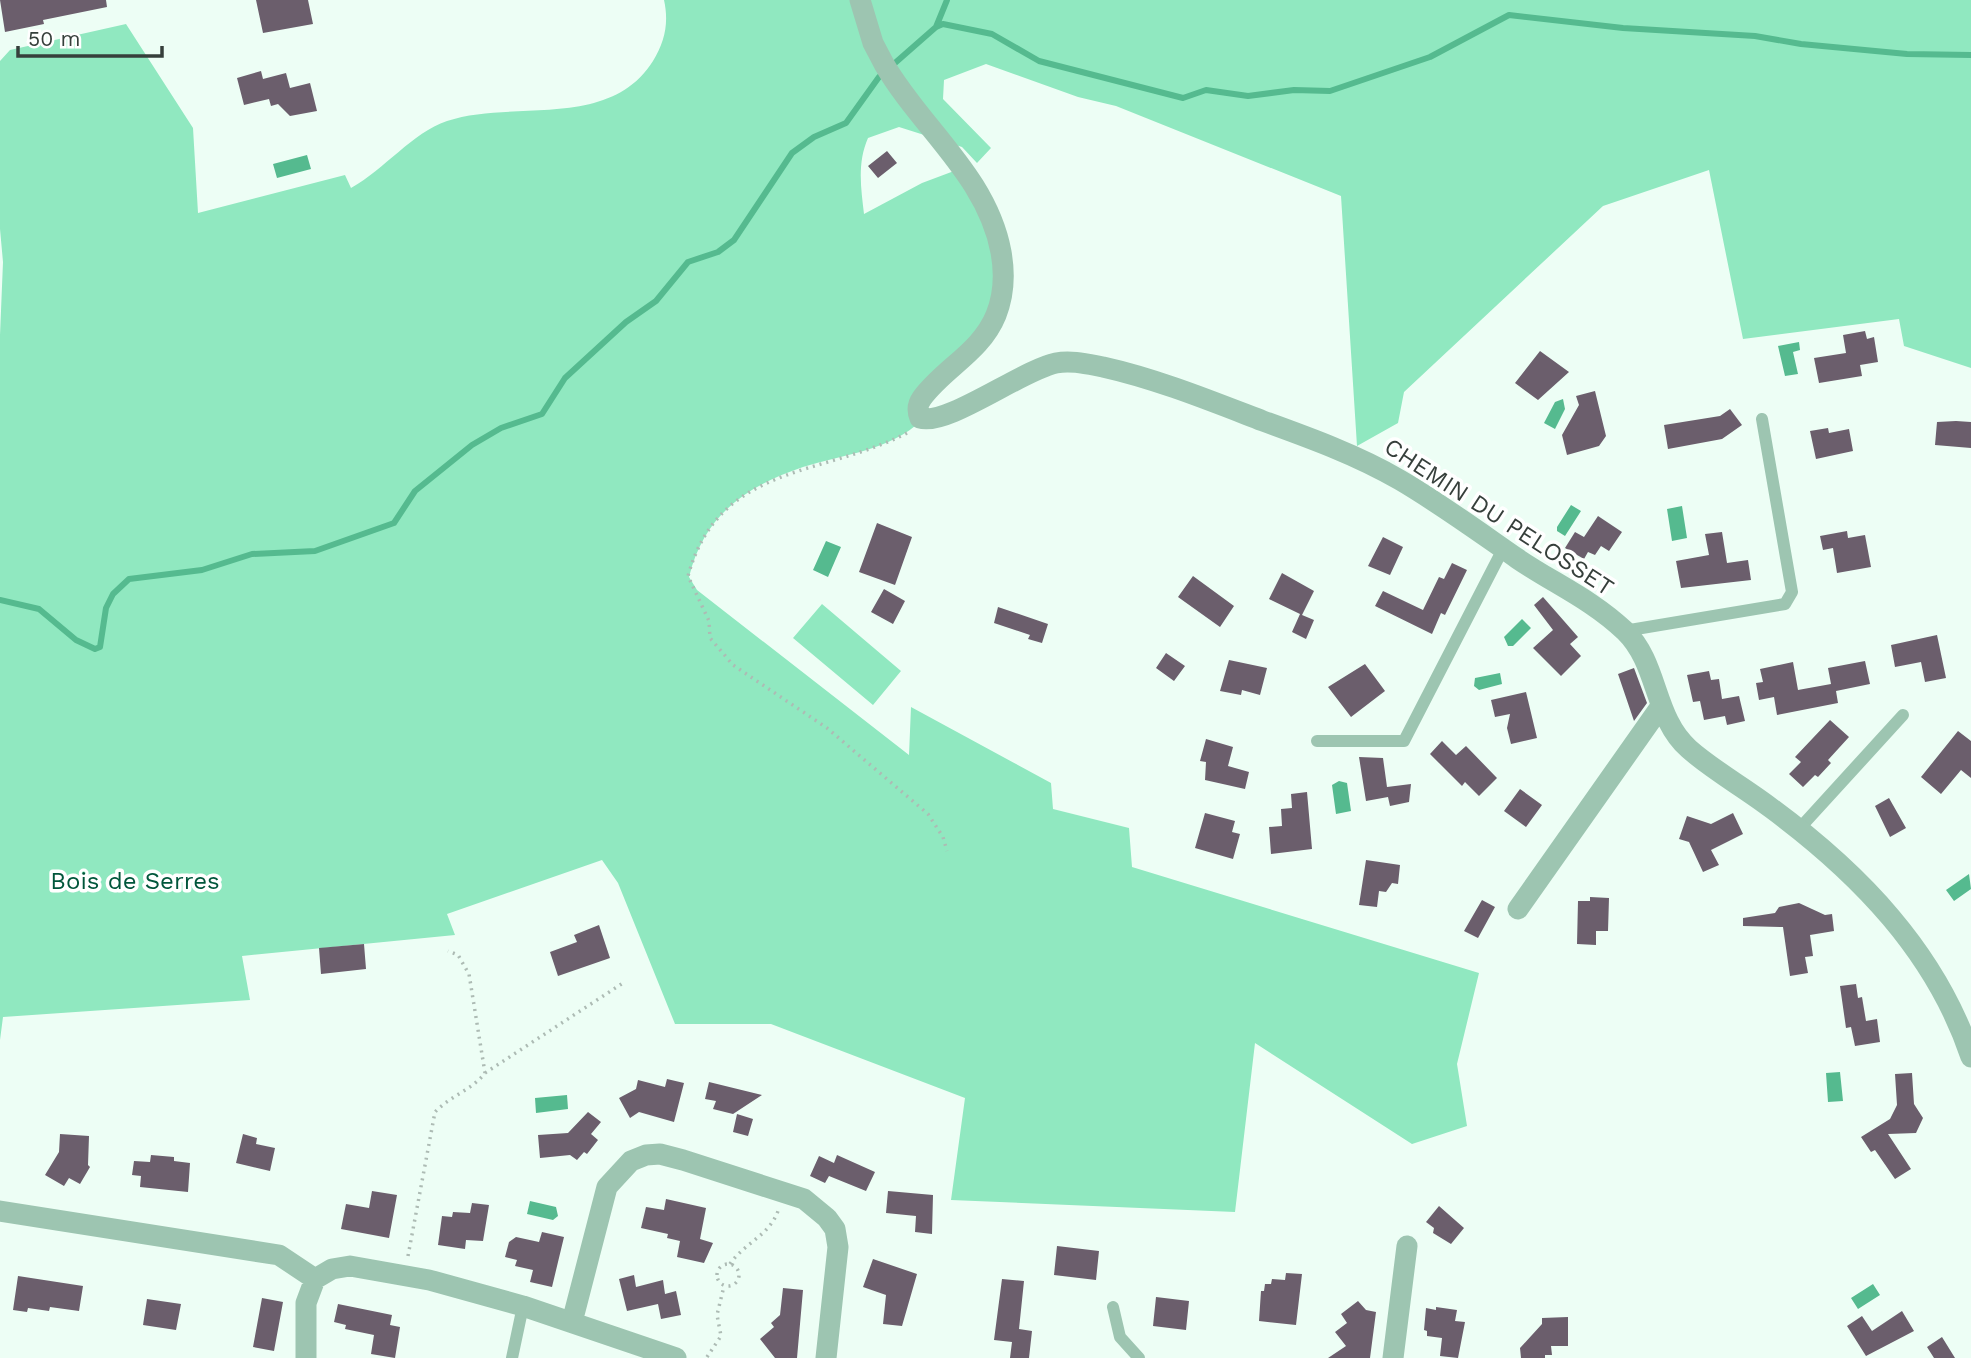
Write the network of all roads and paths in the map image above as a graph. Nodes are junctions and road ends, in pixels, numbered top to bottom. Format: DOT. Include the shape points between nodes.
graph roads {
  1 [pos="860,0"];
  2 [pos="1762,419"];
  3 [pos="922,420"];
  4 [pos="1504,547"];
  5 [pos="1625,631"];
  6 [pos="1661,706"];
  7 [pos="1903,715"];
  8 [pos="1317,741"];
  9 [pos="1799,829"];
  10 [pos="947,851"];
  11 [pos="1518,909"];
  12 [pos="448,951"];
  13 [pos="623,983"];
  14 [pos="1971,1057"];
  15 [pos="485,1073"];
  16 [pos="785,1193"];
  17 [pos="0,1211"];
  18 [pos="1407,1246"];
  19 [pos="730,1264"];
  20 [pos="404,1276"];
  21 [pos="315,1279"];
  22 [pos="724,1286"];
  23 [pos="523,1306"];
  24 [pos="1113,1307"];
  25 [pos="572,1322"];
  26 [pos="706,1357"];
  27 [pos="306,1358"];
  28 [pos="512,1358"];
  29 [pos="676,1358"];
  30 [pos="826,1358"];
  31 [pos="1139,1358"];
  32 [pos="1393,1358"];
  1 -- 3 [label="street" via="873,43 888,71 982,200 995,227 1004,272 995,316 977,344 922,398 918,411"];
  2 -- 5 [label="lane" via="1791,592 1784,604"];
  3 -- 4 [label="street, CHEMIN DU PELOSSET" via="943,417 1042,366 1072,362 1108,368 1191,393 1337,449 1397,478"];
  3 -- 10 [label="path" via="907,434 804,467 738,499 707,529 688,576 709,621 710,638 733,665 827,728 928,814"];
  4 -- 5 [label="street, CHEMIN DU PELOSSET" via="1581,595"];
  4 -- 8 [label="lane" via="1405,741"];
  5 -- 6 [label="street, CHEMIN DU PELOSSET" via="1646,658"];
  6 -- 9 [label="street, CHEMIN DU PELOSSET" via="1675,734 1689,749"];
  6 -- 11 [label="street"];
  7 -- 9 [label="lane"];
  9 -- 14 [label="street, CHEMIN DU PELOSSET" via="1864,887 1912,940 1951,1003"];
  12 -- 15 [label="path" via="458,955 469,974"];
  13 -- 15 [label="path"];
  15 -- 20 [label="path" via="435,1112"];
  16 -- 19 [label="path" via="771,1226"];
  16 -- 25 [label="street" via="660,1154 631,1161 607,1187"];
  16 -- 30 [label="street" via="817,1208 835,1230 836,1277"];
  17 -- 21 [label="street" via="279,1255"];
  18 -- 32 [label="street"];
  19 -- 22 [label="path" via="718,1271"];
  19 -- 22 [label="path" via="737,1268 739,1279"];
  20 -- 21 [label="street" via="350,1266"];
  20 -- 23 [label="street"];
  21 -- 27 [label="street" via="306,1303"];
  22 -- 26 [label="path" via="717,1315 721,1336"];
  23 -- 25 [label="street"];
  23 -- 28 [label="lane"];
  24 -- 31 [label="lane" via="1120,1337"];
  25 -- 29 [label="street"];
}
